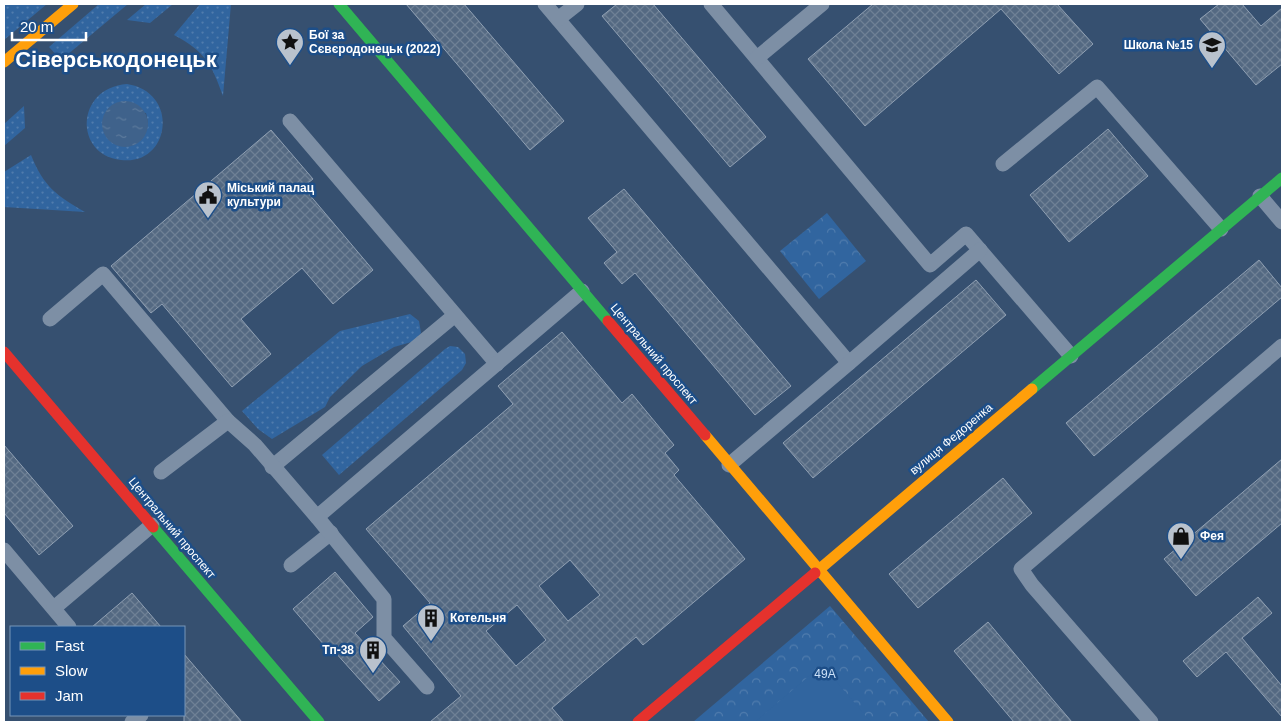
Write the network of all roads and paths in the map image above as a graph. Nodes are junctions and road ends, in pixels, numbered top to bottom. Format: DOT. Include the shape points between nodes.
graph roads {
  1 [pos="73,4"];
  2 [pos="339,4"];
  3 [pos="545,4"];
  4 [pos="577,4"];
  5 [pos="711,4"];
  6 [pos="822,4"];
  7 [pos="558,19"];
  8 [pos="757,58"];
  9 [pos="4,62"];
  10 [pos="290,121"];
  11 [pos="1004,164"];
  12 [pos="1282,178"];
  13 [pos="1260,196"];
  14 [pos="1282,222"];
  15 [pos="1221,229"];
  16 [pos="980,250"];
  17 [pos="582,291"];
  18 [pos="455,315"];
  19 [pos="50,318"];
  20 [pos="1282,346"];
  21 [pos="4,352"];
  22 [pos="1071,356"];
  23 [pos="496,364"];
  24 [pos="849,364"];
  25 [pos="228,421"];
  26 [pos="729,465"];
  27 [pos="272,467"];
  28 [pos="161,472"];
  29 [pos="317,517"];
  30 [pos="152,525"];
  31 [pos="331,533"];
  32 [pos="4,550"];
  33 [pos="291,565"];
  34 [pos="818,569"];
  35 [pos="54,608"];
  36 [pos="69,626"];
  37 [pos="427,688"];
  38 [pos="319,722"];
  39 [pos="638,722"];
  40 [pos="948,722"];
  41 [pos="1151,722"];
  1 -- 9 [label="street"];
  2 -- 17 [label="street, Центральний проспект"];
  3 -- 7 [label="lane"];
  4 -- 7 [label="lane"];
  5 -- 8 [label="lane"];
  6 -- 8 [label="lane"];
  7 -- 24 [label="lane"];
  8 -- 16 [label="lane" via="930,265 966,234"];
  10 -- 18 [label="lane"];
  11 -- 15 [label="lane" via="1097,87"];
  12 -- 13 [label="street, вулиця Федоренка"];
  13 -- 14 [label="lane"];
  13 -- 15 [label="street, вулиця Федоренка"];
  15 -- 22 [label="street, вулиця Федоренка"];
  16 -- 22 [label="lane"];
  16 -- 24 [label="lane"];
  17 -- 23 [label="lane"];
  17 -- 26 [label="street, Центральний проспект"];
  18 -- 23 [label="lane"];
  18 -- 27 [label="lane"];
  19 -- 25 [label="lane" via="103,274"];
  20 -- 41 [label="lane" via="1021,570"];
  21 -- 30 [label="street, Центральний проспект"];
  22 -- 34 [label="street, вулиця Федоренка"];
  23 -- 29 [label="lane"];
  24 -- 26 [label="lane"];
  25 -- 27 [label="lane" via="255,445"];
  25 -- 28 [label="lane"];
  26 -- 34 [label="street, Центральний проспект"];
  27 -- 29 [label="lane"];
  29 -- 31 [label="lane"];
  30 -- 35 [label="lane"];
  30 -- 38 [label="street, Центральний проспект"];
  31 -- 33 [label="lane"];
  31 -- 37 [label="lane" via="384,599 384,638"];
  32 -- 35 [label="lane"];
  34 -- 39 [label="street, вулиця Федоренка"];
  34 -- 40 [label="street, Центральний проспект"];
  35 -- 36 [label="lane"];
}
